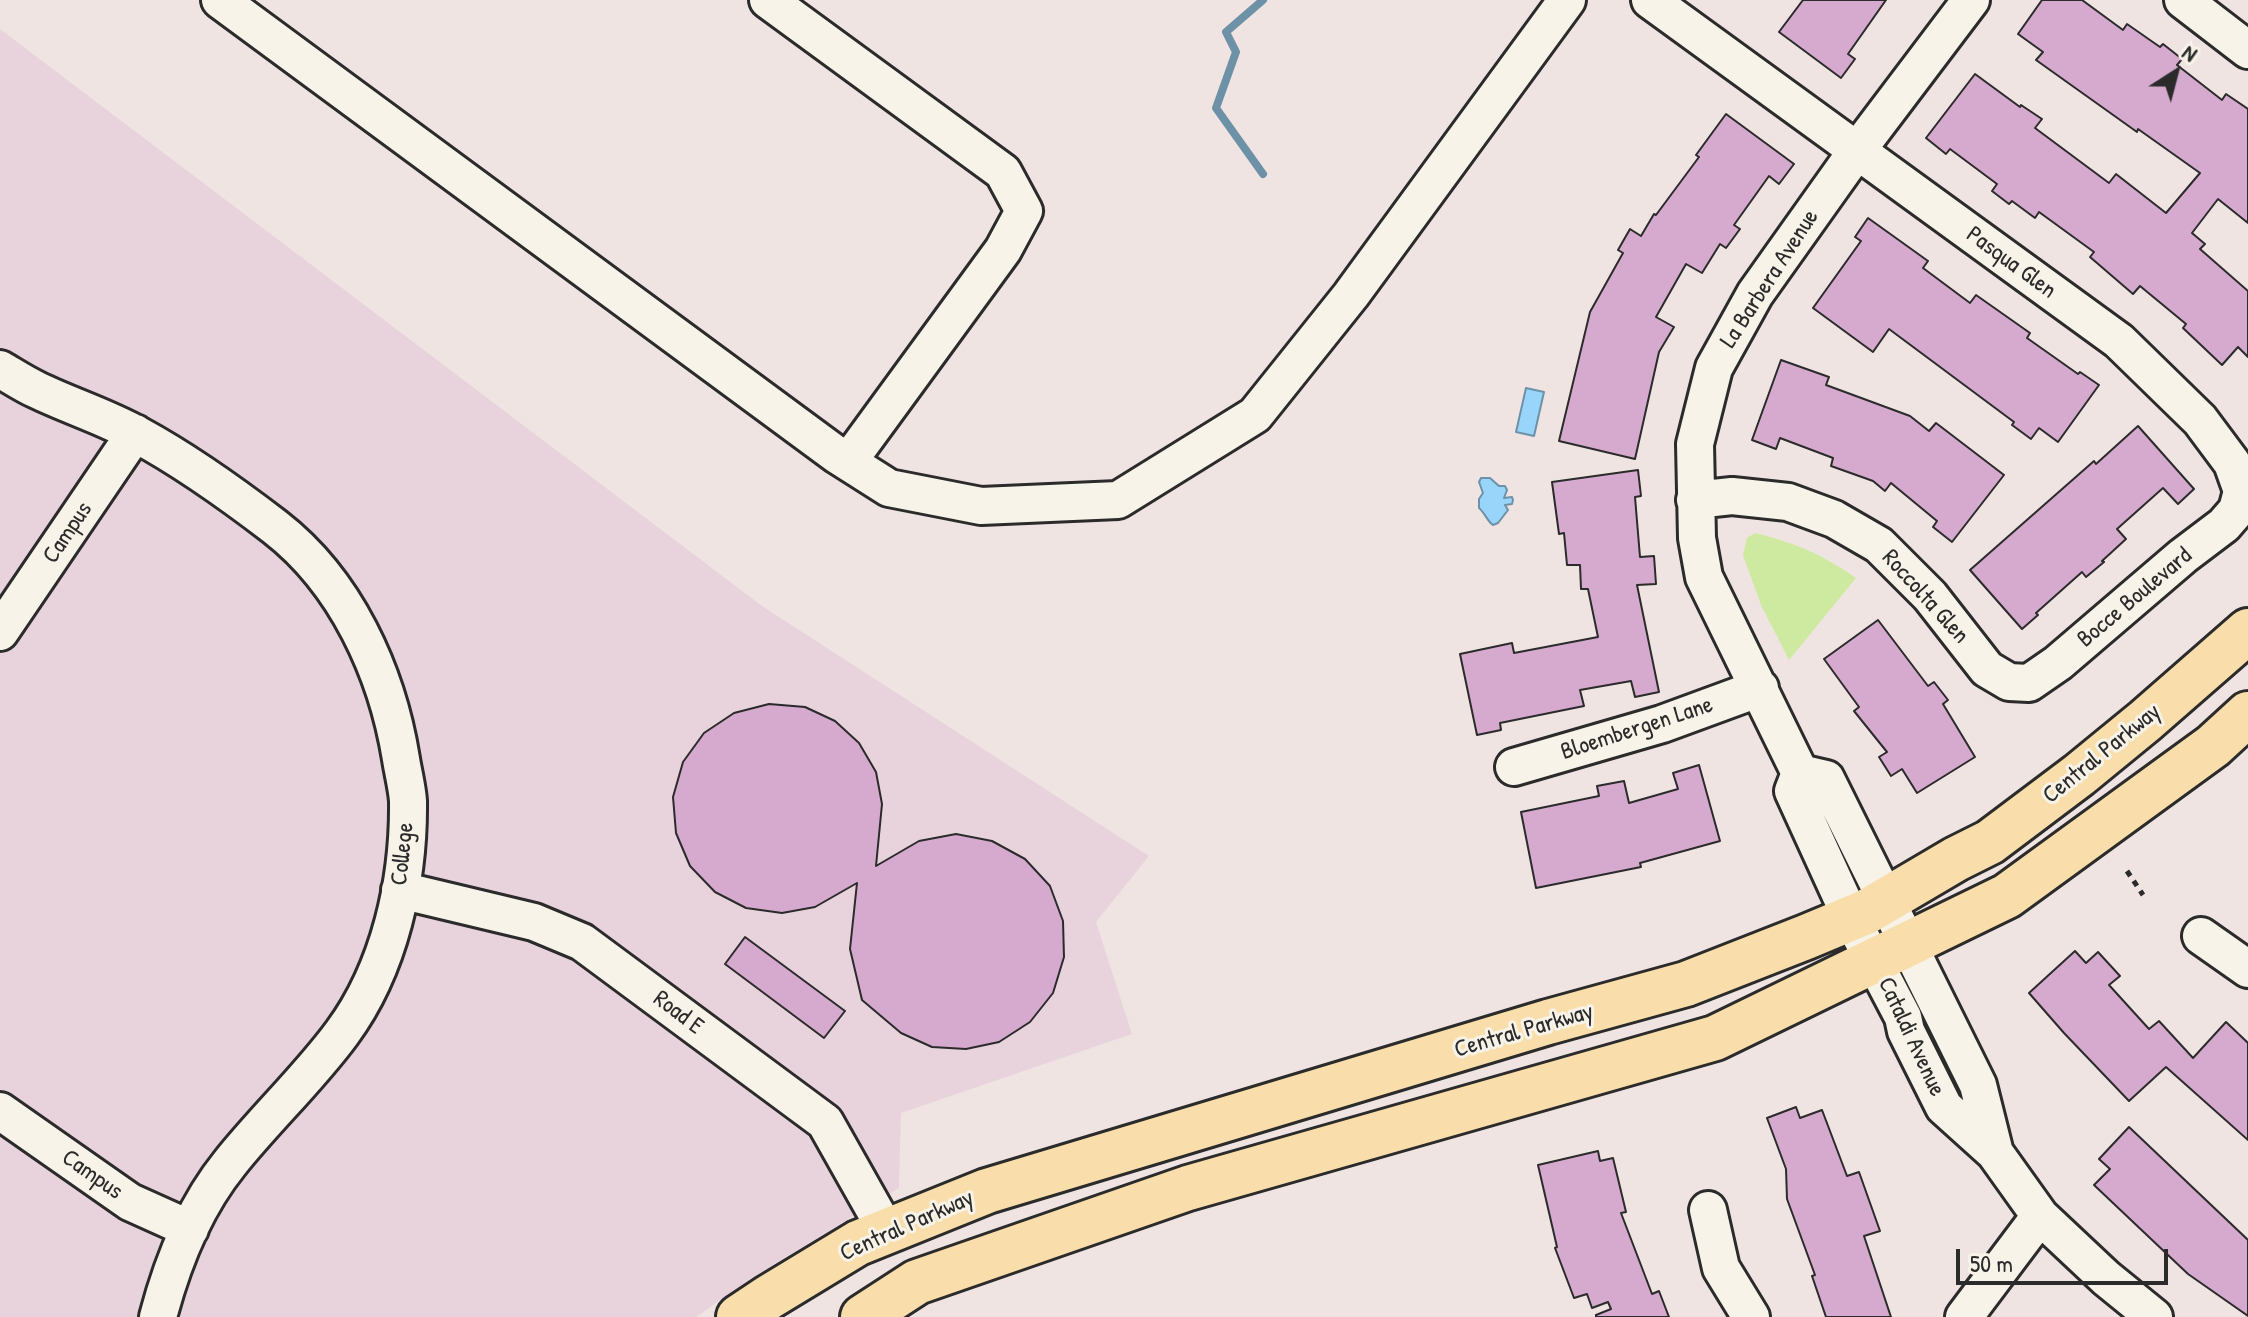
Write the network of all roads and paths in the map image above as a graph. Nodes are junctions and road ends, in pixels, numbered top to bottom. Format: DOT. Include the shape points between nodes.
graph roads {
  1 [pos="220,0"];
  2 [pos="768,0"];
  3 [pos="1567,0"];
  4 [pos="1650,0"];
  5 [pos="1971,0"];
  6 [pos="2183,0"];
  7 [pos="2248,50"];
  8 [pos="1856,152"];
  9 [pos="0,369"];
  10 [pos="135,433"];
  11 [pos="848,462"];
  12 [pos="2242,491"];
  13 [pos="1695,500"];
  14 [pos="2248,631"];
  15 [pos="0,632"];
  16 [pos="2009,682"];
  17 [pos="1760,688"];
  18 [pos="2248,714"];
  19 [pos="1514,767"];
  20 [pos="2127,871"];
  21 [pos="400,890"];
  22 [pos="2143,895"];
  23 [pos="1882,933"];
  24 [pos="2201,936"];
  25 [pos="2248,969"];
  26 [pos="0,1111"];
  27 [pos="1708,1210"];
  28 [pos="2040,1216"];
  29 [pos="190,1229"];
  30 [pos="887,1232"];
  31 [pos="158,1317"];
  32 [pos="739,1317"];
  33 [pos="863,1317"];
  34 [pos="1751,1317"];
  35 [pos="1964,1317"];
  36 [pos="2154,1317"];
  1 -- 11 [label="street"];
  2 -- 11 [label="street" via="1003,172 1024,211 1003,250"];
  3 -- 11 [label="street" via="1351,295 1255,415 1118,500 981,506 889,488"];
  4 -- 8 [label="street, Pasqua Glen"];
  5 -- 8 [label="street, La Barbera Avenue"];
  6 -- 7 [label="street"];
  8 -- 12 [label="street, Pasqua Glen" via="2119,341 2200,420 2232,463"];
  8 -- 13 [label="street, La Barbera Avenue" via="1755,294 1714,368 1695,444"];
  9 -- 10 [label="street, College"];
  10 -- 15 [label="street, Campus"];
  10 -- 21 [label="street, College" via="276,529 309,558 349,612 377,669 397,732 408,798"];
  12 -- 16 [label="street, Bocce Boulevard" via="2237,510 2224,525 2058,663 2029,683"];
  13 -- 16 [label="street, Roccolta Glen" via="1732,496 1788,502 1868,538 1930,596 1987,669"];
  13 -- 17 [label="street, La Barbera Avenue" via="1704,577"];
  14 -- 23 [label="main road, Central Parkway"];
  17 -- 19 [label="street, Bloembergen Lane" via="1662,724"];
  17 -- 23 [label="street, La Barbera Avenue" via="1800,773 1826,779"];
  18 -- 23 [label="main road, Central Parkway" via="2213,746 2007,896"];
  20 -- 22 [label="path"];
  21 -- 29 [label="street, College" via="371,985 343,1032 228,1165"];
  21 -- 30 [label="street, Road E" via="534,922 582,942 825,1122"];
  23 -- 28 [label="street, Cataldi Avenue" via="1906,1031 1944,1107 1995,1153"];
  23 -- 30 [label="main road, Central Parkway" via="1548,1022 987,1191"];
  23 -- 33 [label="main road, Central Parkway" via="1715,1038 1188,1188 917,1282"];
  24 -- 25 [label="street"];
  26 -- 29 [label="street, Campus" via="130,1202"];
  27 -- 34 [label="street" via="1721,1268"];
  28 -- 35 [label="street"];
  28 -- 36 [label="street, Cataldi Avenue"];
  29 -- 31 [label="street, College"];
  30 -- 32 [label="main road, Central Parkway" via="858,1243"];
}
